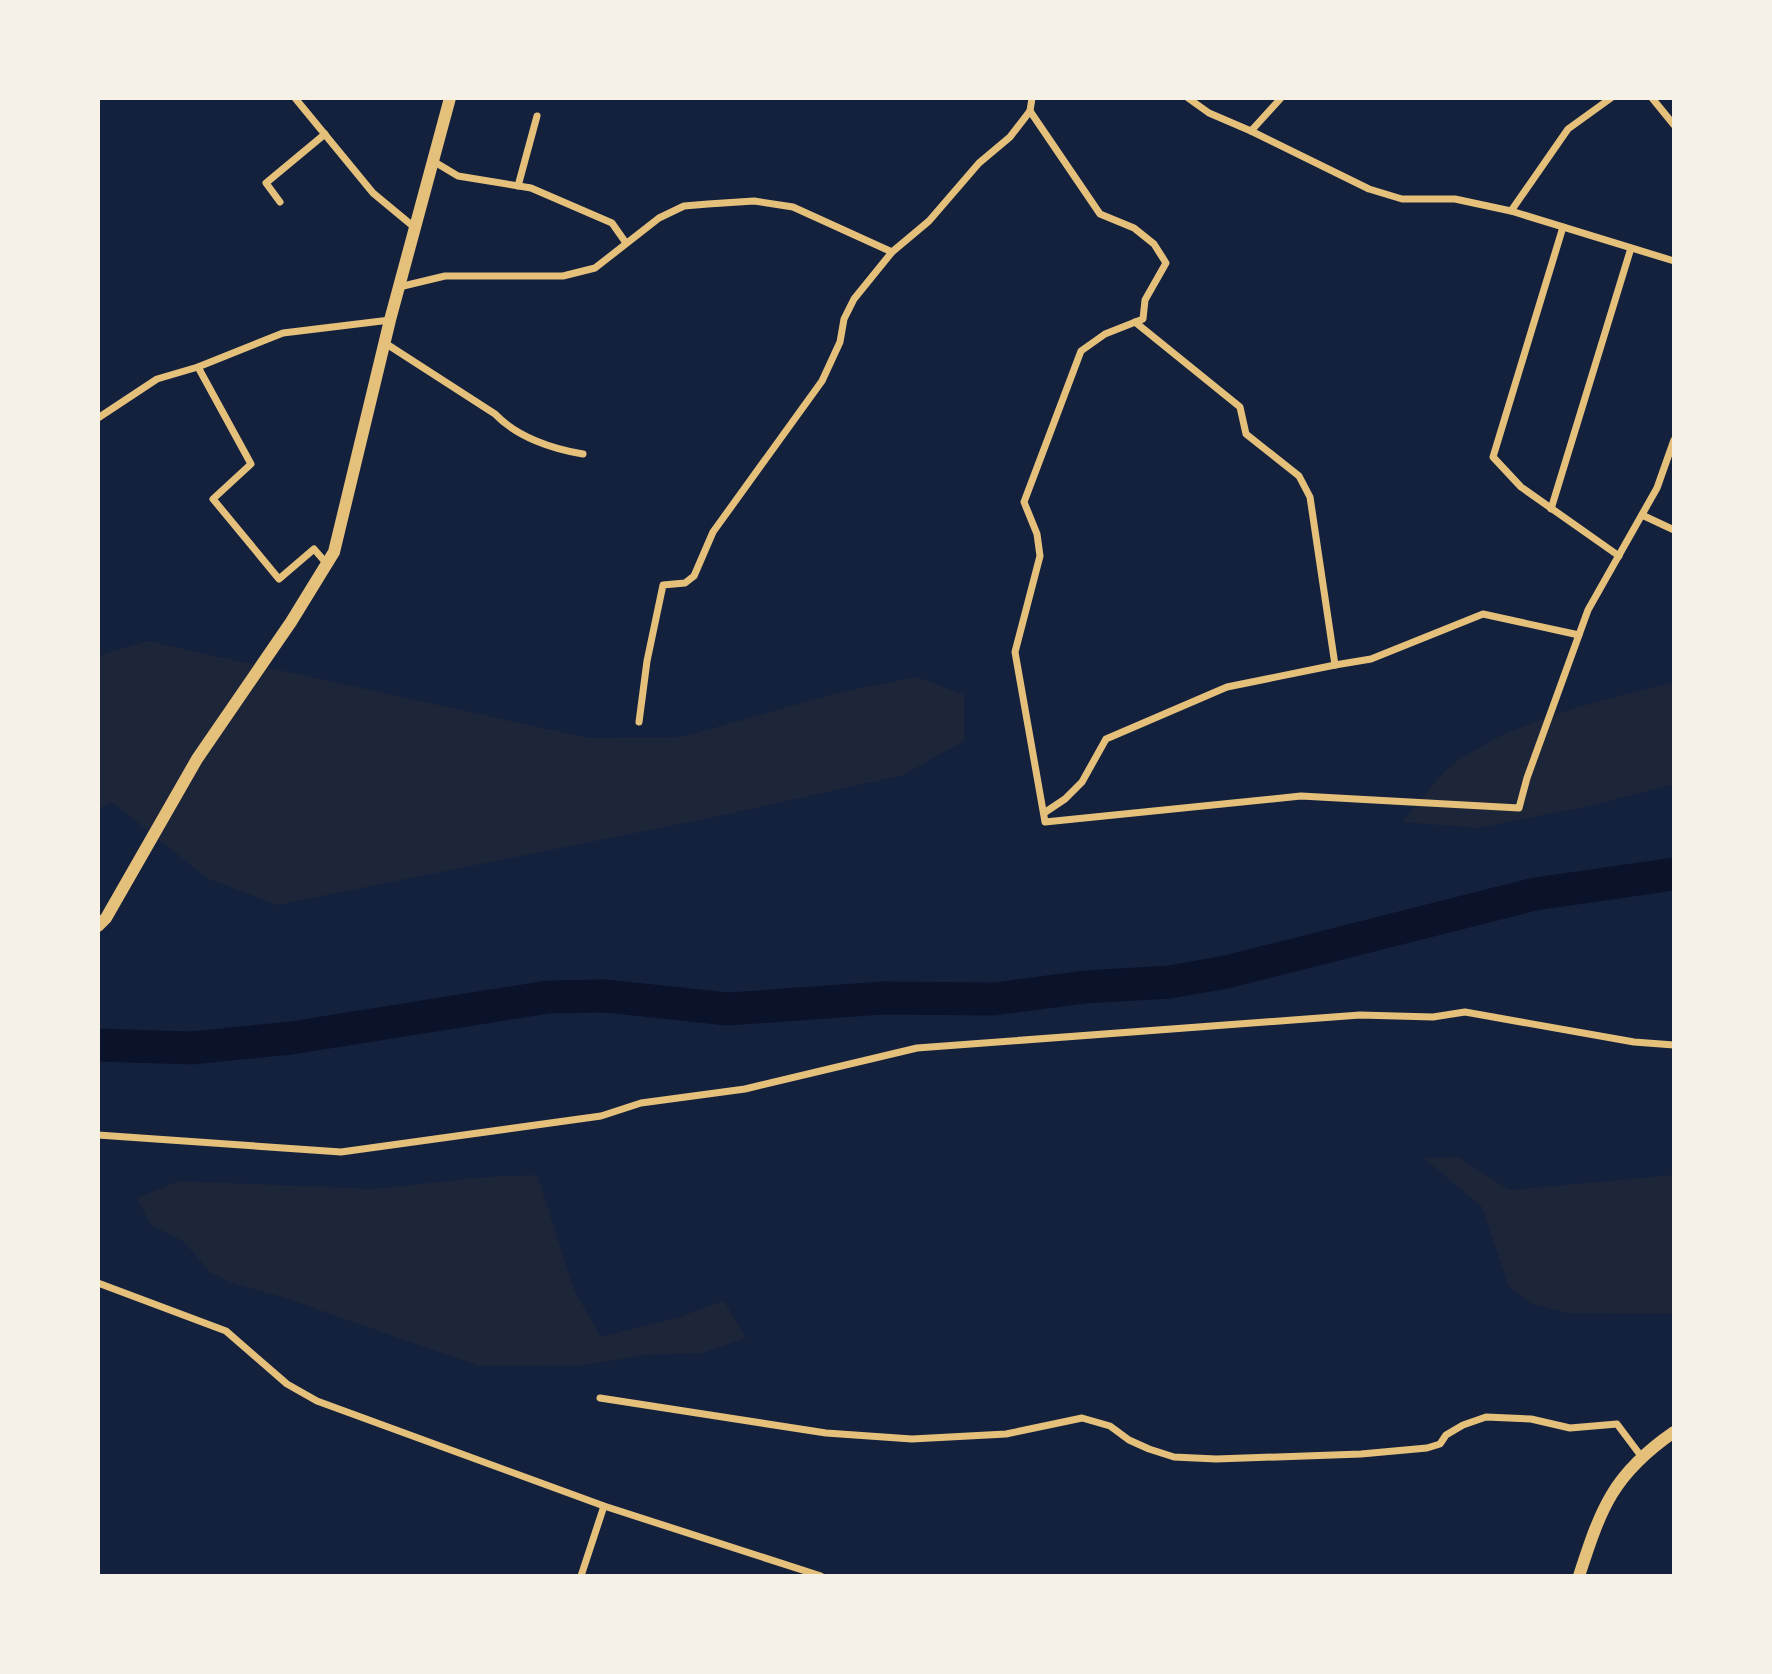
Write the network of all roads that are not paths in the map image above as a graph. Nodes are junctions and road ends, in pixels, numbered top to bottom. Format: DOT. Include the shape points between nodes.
graph roads {
  1 [pos="295,98"];
  2 [pos="450,98"];
  3 [pos="1032,98"];
  4 [pos="1188,98"];
  5 [pos="1281,98"];
  6 [pos="1611,98"];
  7 [pos="1652,98"];
  8 [pos="1030,111"];
  9 [pos="537,116"];
  10 [pos="1674,125"];
  11 [pos="1251,131"];
  12 [pos="325,134"];
  13 [pos="432,161"];
  14 [pos="518,186"];
  15 [pos="280,202"];
  16 [pos="1511,211"];
  17 [pos="414,227"];
  18 [pos="1563,227"];
  19 [pos="626,243"];
  20 [pos="1631,248"];
  21 [pos="892,252"];
  22 [pos="1674,261"];
  23 [pos="399,288"];
  24 [pos="390,320"];
  25 [pos="1135,322"];
  26 [pos="385,343"];
  27 [pos="198,367"];
  28 [pos="98,418"];
  29 [pos="1674,440"];
  30 [pos="583,454"];
  31 [pos="1551,509"];
  32 [pos="1642,516"];
  33 [pos="1674,530"];
  34 [pos="1619,556"];
  35 [pos="328,564"];
  36 [pos="1579,635"];
  37 [pos="1335,665"];
  38 [pos="639,722"];
  39 [pos="1044,813"];
  40 [pos="98,926"];
  41 [pos="1674,1045"];
  42 [pos="98,1135"];
  43 [pos="98,1283"];
  44 [pos="600,1398"];
  45 [pos="1674,1432"];
  46 [pos="1641,1456"];
  47 [pos="604,1506"];
  48 [pos="581,1576"];
  49 [pos="821,1576"];
  50 [pos="1579,1576"];
  1 -- 12 [label="street"];
  2 -- 13 [label="street"];
  3 -- 8 [label="street"];
  4 -- 11 [label="street" via="1209,113"];
  5 -- 11 [label="street"];
  6 -- 16 [label="street" via="1568,129"];
  7 -- 10 [label="street"];
  8 -- 21 [label="street" via="929,221"];
  8 -- 25 [label="street" via="1100,214 1134,228 1154,244 1166,263 1145,300 1143,319"];
  9 -- 14 [label="street"];
  11 -- 16 [label="street" via="1369,189 1402,199 1455,199"];
  12 -- 15 [label="street" via="266,183"];
  12 -- 17 [label="street" via="373,192"];
  13 -- 14 [label="street" via="458,176"];
  13 -- 17 [label="street"];
  14 -- 19 [label="street" via="612,223"];
  16 -- 18 [label="street"];
  17 -- 23 [label="street"];
  18 -- 20 [label="street"];
  18 -- 31 [label="street" via="1493,457 1521,488"];
  19 -- 21 [label="street" via="684,206 754,201 793,207"];
  19 -- 23 [label="street" via="595,268 563,276 446,276"];
  20 -- 22 [label="street"];
  20 -- 31 [label="street"];
  21 -- 38 [label="street" via="854,299 821,381 713,532 694,576 685,583 663,585"];
  23 -- 24 [label="street"];
  24 -- 26 [label="street"];
  24 -- 27 [label="street" via="282,333"];
  25 -- 37 [label="street" via="1240,407 1245,434 1299,476 1310,497"];
  25 -- 39 [label="street" via="1105,334 1081,351 1024,502 1040,556 1015,652"];
  26 -- 30 [label="street" via="495,414 508,429 562,451"];
  26 -- 35 [label="street" via="345,515"];
  27 -- 28 [label="street" via="158,379"];
  27 -- 35 [label="street" via="251,464 213,499 279,579 314,549"];
  29 -- 32 [label="street"];
  31 -- 34 [label="street"];
  32 -- 33 [label="street"];
  32 -- 34 [label="street"];
  34 -- 36 [label="street"];
  35 -- 40 [label="street" via="197,759"];
  36 -- 37 [label="street" via="1483,614 1371,659"];
  36 -- 39 [label="street" via="1520,808 1301,796 1045,822"];
  37 -- 39 [label="street" via="1227,687 1106,739 1082,782"];
  41 -- 42 [label="street" via="1465,1012 1433,1017 1360,1015 917,1048 745,1089 641,1103 601,1116 341,1152"];
  43 -- 47 [label="street" via="226,1331 287,1384 317,1401"];
  44 -- 46 [label="street" via="826,1433 912,1439 1006,1434 1082,1418 1110,1426 1129,1440 1174,1457 1216,1459 1427,1448 1473,1420 1514,1417 1570,1428 1617,1424"];
  45 -- 46 [label="street"];
  46 -- 50 [label="street" via="1616,1485 1598,1518"];
  47 -- 48 [label="street"];
  47 -- 49 [label="street"];
}
